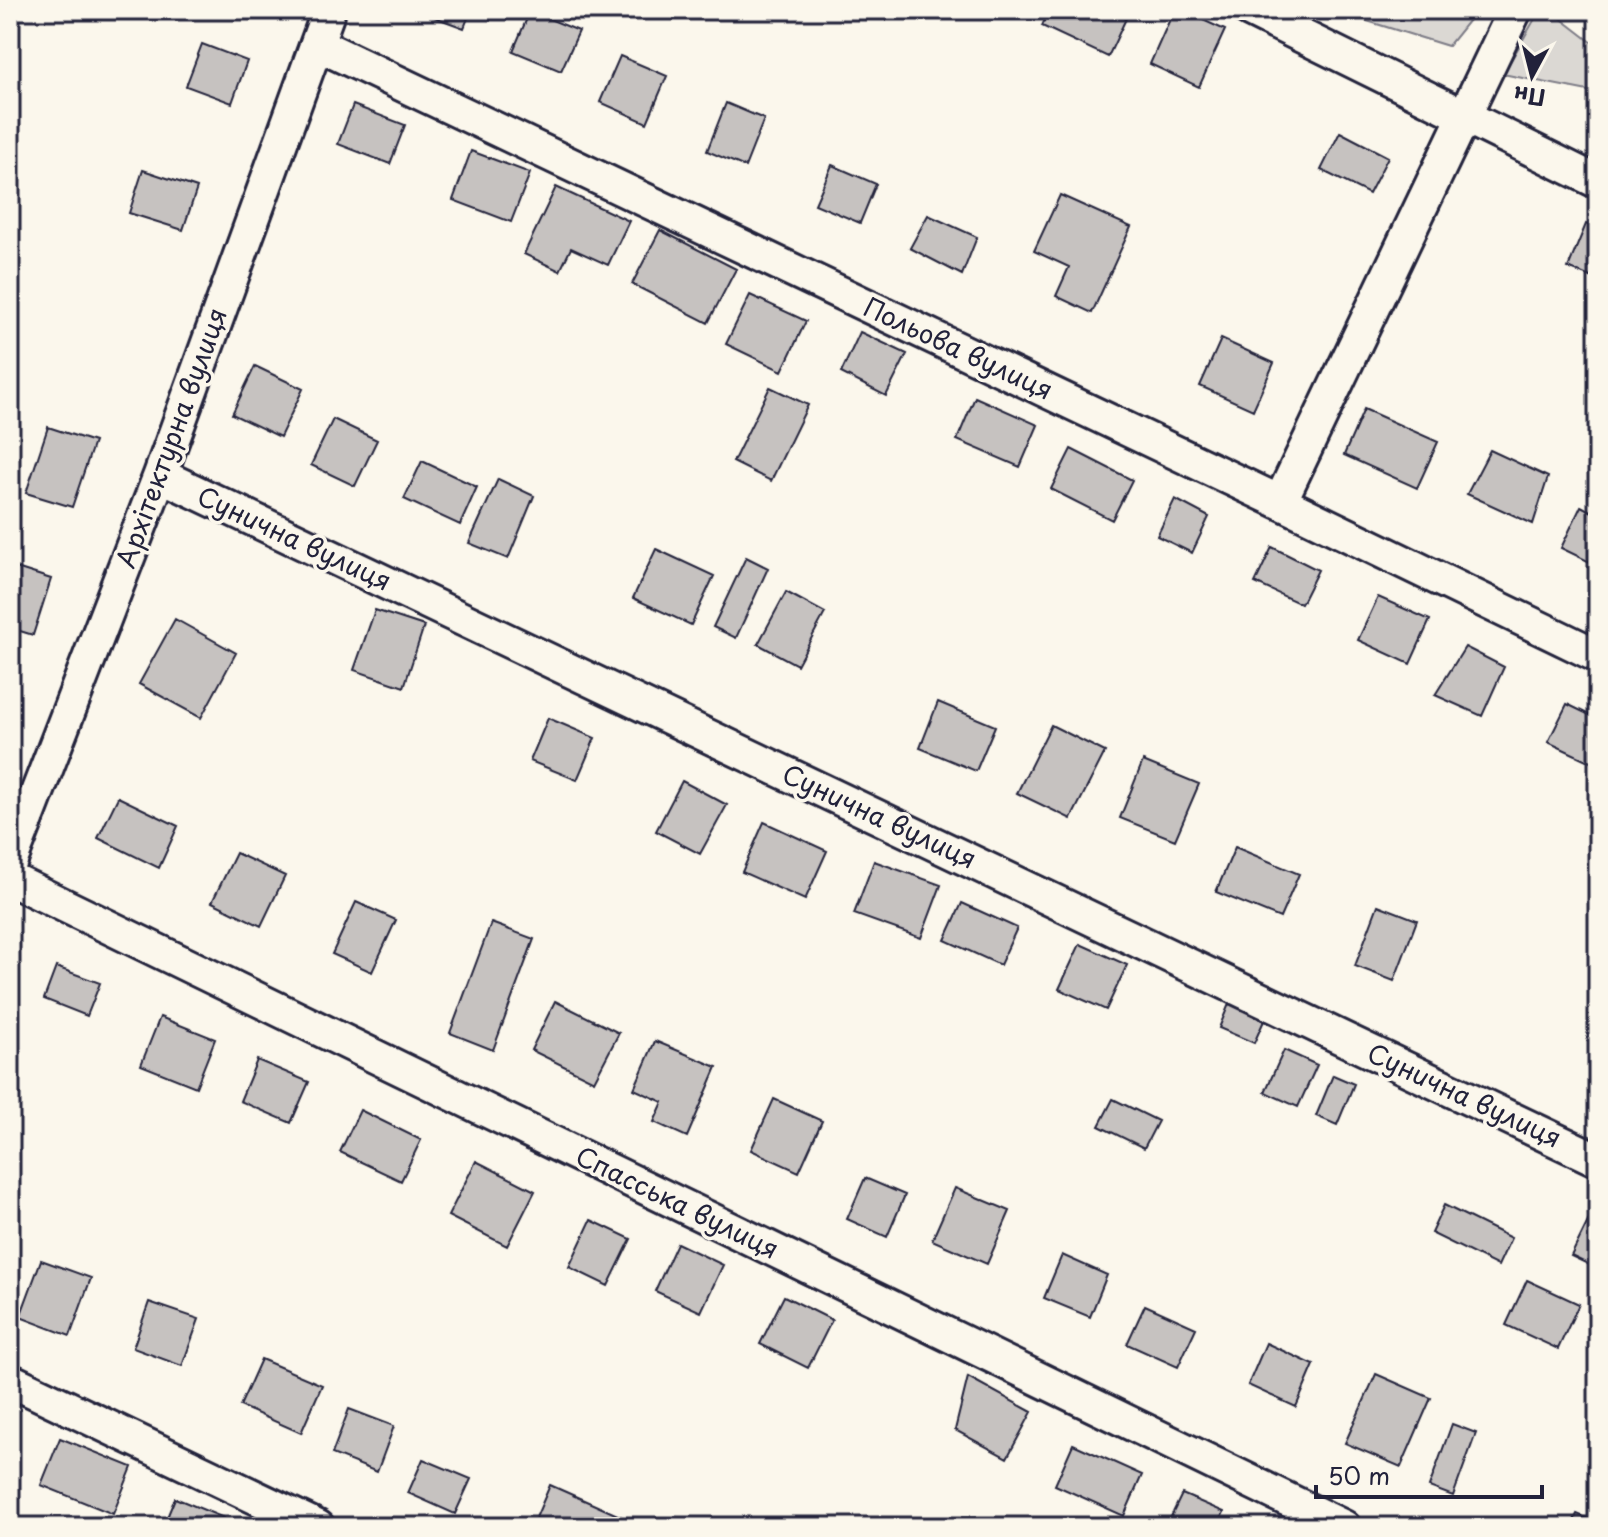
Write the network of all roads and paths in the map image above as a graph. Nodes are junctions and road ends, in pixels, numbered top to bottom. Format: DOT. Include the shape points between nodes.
graph roads {
  1 [pos="329,10"];
  2 [pos="1249,10"];
  3 [pos="1515,10"];
  4 [pos="317,44"];
  5 [pos="1464,117"];
  6 [pos="1598,182"];
  7 [pos="160,475"];
  8 [pos="1280,502"];
  9 [pos="1598,656"];
  10 [pos="10,863"];
  11 [pos="10,879"];
  12 [pos="1598,1160"];
  13 [pos="10,1380"];
  14 [pos="318,1527"];
  15 [pos="1344,1527"];
  1 -- 4 [label="street, Архітектурна вулиця"];
  2 -- 5 [label="street"];
  3 -- 5 [label="street"];
  4 -- 7 [label="street, Архітектурна вулиця"];
  4 -- 8 [label="street, Польова вулиця"];
  5 -- 6 [label="street"];
  5 -- 8 [label="street"];
  7 -- 10 [label="street, Архітектурна вулиця"];
  7 -- 12 [label="street, Сунична вулиця"];
  8 -- 9 [label="street, Польова вулиця"];
  11 -- 15 [label="street, Спасська вулиця"];
  13 -- 14 [label="street"];
}
